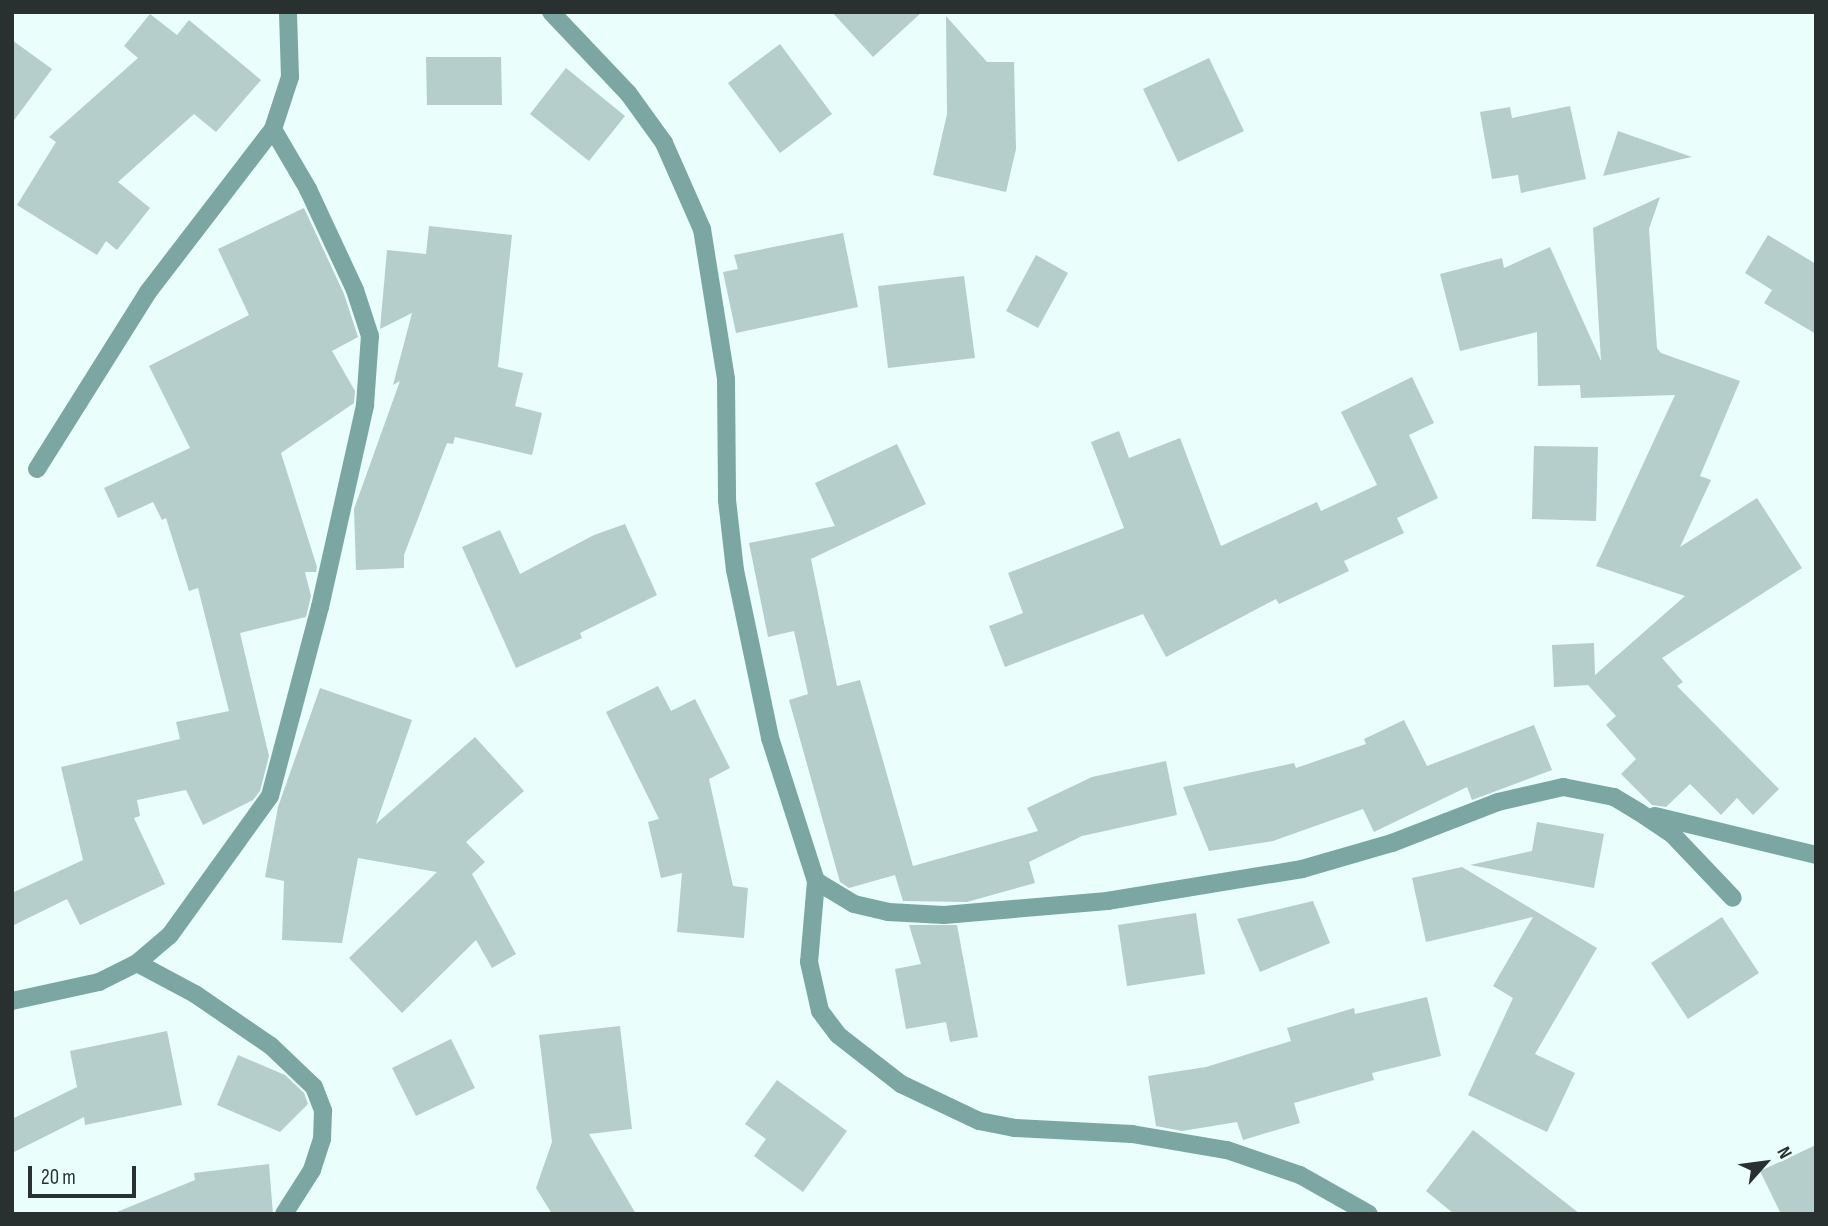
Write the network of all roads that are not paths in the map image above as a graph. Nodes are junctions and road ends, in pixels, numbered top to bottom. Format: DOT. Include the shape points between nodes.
graph roads {
  1 [pos="288,12"];
  2 [pos="551,12"];
  3 [pos="273,130"];
  4 [pos="37,469"];
  5 [pos="1639,811"];
  6 [pos="1816,855"];
  7 [pos="816,881"];
  8 [pos="1733,898"];
  9 [pos="137,963"];
  10 [pos="12,1001"];
  11 [pos="284,1214"];
  12 [pos="1369,1214"];
  1 -- 3 [label="street" via="290,77"];
  2 -- 7 [label="street" via="628,93 664,143 702,229 726,379 727,500 735,570 770,738"];
  3 -- 4 [label="street" via="148,292"];
  3 -- 9 [label="street" via="307,189 366,324 370,336 365,405 320,607 270,796 170,935"];
  5 -- 6 [label="street"];
  5 -- 7 [label="street" via="1614,797 1563,788 1498,802 1392,844 1302,869 1174,891 1028,908 944,915 888,912 854,904"];
  5 -- 8 [label="street" via="1672,834"];
  7 -- 12 [label="street" via="809,962 821,1011 838,1035 901,1084 979,1121 1014,1128 1144,1136 1227,1150 1300,1175"];
  9 -- 10 [label="street" via="99,982"];
  9 -- 11 [label="street" via="235,1021 301,1070 314,1087 323,1111 322,1139 312,1170"];
}
